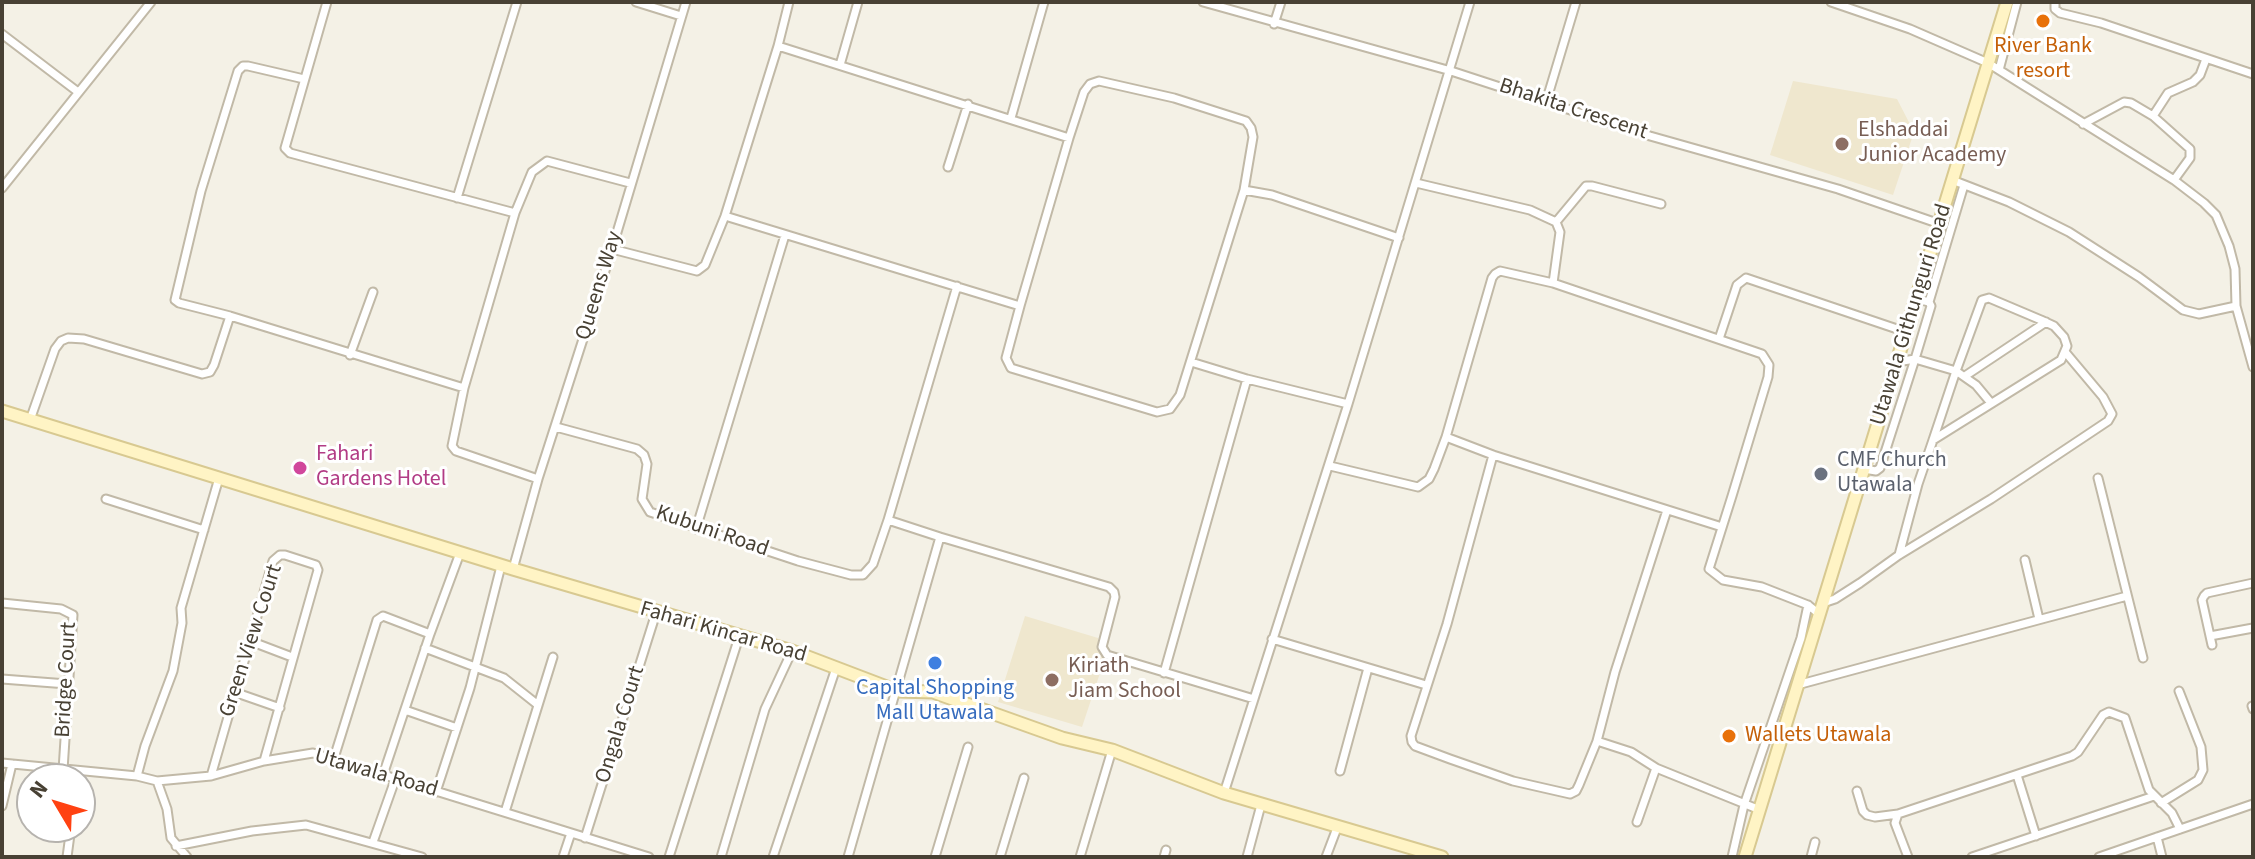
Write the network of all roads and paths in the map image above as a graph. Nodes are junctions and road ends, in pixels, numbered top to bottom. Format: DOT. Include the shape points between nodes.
graph roads {
  1 [pos="151,2"];
  2 [pos="327,2"];
  3 [pos="517,2"];
  4 [pos="636,2"];
  5 [pos="686,2"];
  6 [pos="789,2"];
  7 [pos="858,2"];
  8 [pos="1044,2"];
  9 [pos="1203,2"];
  10 [pos="1281,2"];
  11 [pos="1470,2"];
  12 [pos="1576,2"];
  13 [pos="1831,2"];
  14 [pos="2007,2"];
  15 [pos="2017,2"];
  16 [pos="2055,2"];
  17 [pos="681,16"];
  18 [pos="1274,24"];
  19 [pos="2,34"];
  20 [pos="778,46"];
  21 [pos="2206,59"];
  22 [pos="840,65"];
  23 [pos="1993,67"];
  24 [pos="1451,71"];
  25 [pos="2253,74"];
  26 [pos="304,79"];
  27 [pos="78,92"];
  28 [pos="1546,102"];
  29 [pos="968,104"];
  30 [pos="2153,116"];
  31 [pos="1011,118"];
  32 [pos="2083,124"];
  33 [pos="1069,138"];
  34 [pos="948,167"];
  35 [pos="2174,180"];
  36 [pos="630,183"];
  37 [pos="1416,183"];
  38 [pos="1958,183"];
  39 [pos="2,188"];
  40 [pos="1244,190"];
  41 [pos="457,198"];
  42 [pos="1661,204"];
  43 [pos="515,213"];
  44 [pos="725,216"];
  45 [pos="1556,222"];
  46 [pos="1940,224"];
  47 [pos="785,235"];
  48 [pos="1399,238"];
  49 [pos="612,249"];
  50 [pos="1553,283"];
  51 [pos="957,286"];
  52 [pos="373,292"];
  53 [pos="1923,301"];
  54 [pos="1020,306"];
  55 [pos="2236,306"];
  56 [pos="230,316"];
  57 [pos="2046,322"];
  58 [pos="1906,332"];
  59 [pos="1719,339"];
  60 [pos="2066,353"];
  61 [pos="350,355"];
  62 [pos="1915,359"];
  63 [pos="1191,362"];
  64 [pos="1897,362"];
  65 [pos="2253,367"];
  66 [pos="1956,371"];
  67 [pos="1965,376"];
  68 [pos="1247,379"];
  69 [pos="464,388"];
  70 [pos="1991,403"];
  71 [pos="1348,404"];
  72 [pos="2,411"];
  73 [pos="1882,411"];
  74 [pos="1896,415"];
  75 [pos="30,420"];
  76 [pos="556,427"];
  77 [pos="1446,437"];
  78 [pos="1933,440"];
  79 [pos="1493,455"];
  80 [pos="1330,466"];
  81 [pos="1864,469"];
  82 [pos="219,478"];
  83 [pos="2098,478"];
  84 [pos="538,479"];
  85 [pos="106,499"];
  86 [pos="1667,510"];
  87 [pos="888,520"];
  88 [pos="1722,527"];
  89 [pos="696,529"];
  90 [pos="204,530"];
  91 [pos="940,537"];
  92 [pos="460,553"];
  93 [pos="1899,555"];
  94 [pos="2025,560"];
  95 [pos="507,568"];
  96 [pos="2253,583"];
  97 [pos="2127,596"];
  98 [pos="2,603"];
  99 [pos="1808,605"];
  100 [pos="1821,608"];
  101 [pos="656,613"];
  102 [pos="2039,619"];
  103 [pos="2253,628"];
  104 [pos="430,634"];
  105 [pos="739,637"];
  106 [pos="1272,639"];
  107 [pos="1806,640"];
  108 [pos="250,641"];
  109 [pos="425,648"];
  110 [pos="792,651"];
  111 [pos="292,657"];
  112 [pos="553,657"];
  113 [pos="2143,658"];
  114 [pos="475,667"];
  115 [pos="836,668"];
  116 [pos="1368,668"];
  117 [pos="1164,673"];
  118 [pos="2,679"];
  119 [pos="67,684"];
  120 [pos="1426,685"];
  121 [pos="1797,685"];
  122 [pos="897,691"];
  123 [pos="2179,691"];
  124 [pos="234,692"];
  125 [pos="1254,699"];
  126 [pos="538,705"];
  127 [pos="280,708"];
  128 [pos="1775,708"];
  129 [pos="405,710"];
  130 [pos="1789,712"];
  131 [pos="457,728"];
  132 [pos="1597,741"];
  133 [pos="968,747"];
  134 [pos="1112,750"];
  135 [pos="334,758"];
  136 [pos="264,761"];
  137 [pos="2,763"];
  138 [pos="63,763"];
  139 [pos="12,764"];
  140 [pos="16,764"];
  141 [pos="1656,768"];
  142 [pos="1340,771"];
  143 [pos="96,775"];
  144 [pos="383,775"];
  145 [pos="2017,775"];
  146 [pos="137,776"];
  147 [pos="211,776"];
  148 [pos="1024,778"];
  149 [pos="395,780"];
  150 [pos="157,781"];
  151 [pos="1857,791"];
  152 [pos="436,792"];
  153 [pos="1224,793"];
  154 [pos="2154,796"];
  155 [pos="2161,803"];
  156 [pos="2253,804"];
  157 [pos="1261,805"];
  158 [pos="1744,805"];
  159 [pos="2,806"];
  160 [pos="1760,810"];
  161 [pos="505,812"];
  162 [pos="1898,814"];
  163 [pos="1637,822"];
  164 [pos="1337,828"];
  165 [pos="2180,829"];
  166 [pos="571,833"];
  167 [pos="2036,836"];
  168 [pos="2157,837"];
  169 [pos="585,838"];
  170 [pos="373,842"];
  171 [pos="1815,842"];
  172 [pos="176,846"];
  173 [pos="1413,854"];
  174 [pos="1732,854"];
  175 [pos="1746,856"];
  176 [pos="187,857"];
  177 [pos="422,857"];
  178 [pos="563,857"];
  179 [pos="649,857"];
  180 [pos="669,857"];
  181 [pos="721,857"];
  182 [pos="773,857"];
  183 [pos="848,857"];
  184 [pos="935,857"];
  185 [pos="1000,857"];
  186 [pos="1080,857"];
  187 [pos="1247,857"];
  188 [pos="1326,857"];
  189 [pos="1442,857"];
  190 [pos="1811,857"];
  191 [pos="1908,857"];
  192 [pos="1972,857"];
  193 [pos="2099,857"];
  194 [pos="2162,857"];
  1 -- 27 [label="street"];
  2 -- 26 [label="street"];
  3 -- 41 [label="street"];
  4 -- 17 [label="street"];
  5 -- 17 [label="street, Queens Way"];
  6 -- 20 [label="street"];
  7 -- 22 [label="street"];
  8 -- 31 [label="street"];
  9 -- 18 [label="street, Bhakita Crescent"];
  10 -- 18 [label="street"];
  11 -- 24 [label="street"];
  12 -- 28 [label="street"];
  13 -- 23 [label="street" via="1910,29"];
  14 -- 23 [label="street, Utawala Githunguri Road"];
  15 -- 23 [label="street"];
  16 -- 21 [label="street" via="2060,13"];
  17 -- 36 [label="street, Queens Way"];
  18 -- 24 [label="street, Bhakita Crescent"];
  19 -- 27 [label="street"];
  20 -- 22 [label="street"];
  20 -- 44 [label="street"];
  21 -- 25 [label="street"];
  21 -- 30 [label="street" via="2200,75 2168,93"];
  22 -- 29 [label="street"];
  23 -- 32 [label="street"];
  23 -- 38 [label="street, Utawala Githunguri Road"];
  24 -- 28 [label="street, Bhakita Crescent"];
  24 -- 37 [label="street"];
  26 -- 41 [label="street" via="286,141 290,153"];
  26 -- 56 [label="street" via="243,66 205,176 175,300"];
  27 -- 39 [label="street"];
  28 -- 46 [label="street, Bhakita Crescent"];
  29 -- 31 [label="street"];
  29 -- 34 [label="street"];
  30 -- 32 [label="street" via="2124,102"];
  30 -- 35 [label="street" via="2190,149 2190,158"];
  31 -- 33 [label="street"];
  32 -- 35 [label="street"];
  33 -- 40 [label="street" via="1090,84 1099,81 1174,98 1246,121 1253,137"];
  33 -- 54 [label="street"];
  35 -- 55 [label="street" via="2216,215 2224,231 2235,269"];
  36 -- 43 [label="street" via="547,161 532,172"];
  36 -- 49 [label="street, Queens Way"];
  37 -- 45 [label="street" via="1530,210"];
  37 -- 48 [label="street"];
  38 -- 46 [label="street, Utawala Githunguri Road"];
  38 -- 53 [label="street"];
  38 -- 55 [label="street" via="2069,232 2183,310 2199,314"];
  40 -- 48 [label="street"];
  40 -- 63 [label="street"];
  41 -- 43 [label="street"];
  42 -- 45 [label="street" via="1586,186"];
  43 -- 69 [label="street"];
  44 -- 47 [label="street"];
  44 -- 49 [label="street" via="705,265 697,271"];
  45 -- 50 [label="street" via="1560,232"];
  46 -- 53 [label="street, Utawala Githunguri Road"];
  47 -- 51 [label="street"];
  47 -- 89 [label="street"];
  48 -- 71 [label="street"];
  49 -- 76 [label="street, Queens Way"];
  50 -- 59 [label="street"];
  50 -- 77 [label="street" via="1500,271 1492,278"];
  51 -- 54 [label="street"];
  51 -- 87 [label="street"];
  52 -- 61 [label="street"];
  53 -- 58 [label="street, Utawala Githunguri Road"];
  53 -- 62 [label="street" via="1931,306"];
  54 -- 63 [label="street" via="1006,358 1011,368 1157,412 1176,404"];
  55 -- 65 [label="street"];
  56 -- 61 [label="street"];
  56 -- 75 [label="street" via="214,365 202,374 84,339 61,341"];
  57 -- 60 [label="street" via="2064,337"];
  57 -- 66 [label="street" via="1985,298"];
  57 -- 67 [label="street"];
  58 -- 59 [label="street" via="1746,278 1737,285"];
  58 -- 64 [label="street, Utawala Githunguri Road"];
  59 -- 88 [label="street" via="1762,354 1769,365"];
  60 -- 70 [label="street"];
  60 -- 93 [label="street" via="2103,397 2112,414 2108,421"];
  61 -- 69 [label="street"];
  62 -- 64 [label="street"];
  62 -- 66 [label="street"];
  62 -- 74 [label="street"];
  63 -- 68 [label="street"];
  64 -- 73 [label="street, Utawala Githunguri Road"];
  66 -- 67 [label="street"];
  66 -- 78 [label="street"];
  67 -- 70 [label="street"];
  68 -- 71 [label="street"];
  68 -- 117 [label="street"];
  69 -- 84 [label="street" via="452,439 456,451"];
  70 -- 78 [label="street"];
  71 -- 80 [label="street"];
  72 -- 75 [label="street, Fahari Kincar Road"];
  73 -- 74 [label="street"];
  73 -- 81 [label="street, Utawala Githunguri Road"];
  74 -- 81 [label="street" via="1880,468"];
  75 -- 82 [label="street, Fahari Kincar Road"];
  76 -- 84 [label="street, Queens Way"];
  76 -- 89 [label="street, Kubuni Road" via="637,449 647,464 645,508"];
  77 -- 79 [label="street"];
  77 -- 80 [label="street" via="1429,479 1418,487"];
  78 -- 93 [label="street"];
  79 -- 86 [label="street"];
  79 -- 120 [label="street"];
  80 -- 106 [label="street"];
  81 -- 100 [label="street, Utawala Githunguri Road"];
  82 -- 90 [label="street"];
  82 -- 92 [label="street, Fahari Kincar Road"];
  83 -- 97 [label="street"];
  84 -- 95 [label="street, Queens Way"];
  85 -- 90 [label="street"];
  86 -- 88 [label="street"];
  86 -- 132 [label="street"];
  87 -- 89 [label="street, Kubuni Road" via="873,564 863,575"];
  87 -- 91 [label="street"];
  88 -- 99 [label="street" via="1709,569 1717,577"];
  90 -- 146 [label="street" via="181,608 173,671"];
  91 -- 117 [label="street" via="1109,587 1115,597 1103,651"];
  91 -- 122 [label="street"];
  92 -- 95 [label="street, Fahari Kincar Road"];
  92 -- 104 [label="street"];
  93 -- 100 [label="street"];
  94 -- 102 [label="street"];
  95 -- 101 [label="street, Fahari Kincar Road"];
  95 -- 114 [label="street, Queens Way"];
  96 -- 103 [label="street" via="2207,593 2202,600 2211,640"];
  97 -- 102 [label="street"];
  97 -- 113 [label="street"];
  98 -- 119 [label="street, Bridge Court" via="73,615"];
  99 -- 100 [label="street"];
  99 -- 107 [label="street"];
  100 -- 107 [label="street, Utawala Githunguri Road"];
  101 -- 105 [label="street, Fahari Kincar Road"];
  101 -- 169 [label="street, Ongala Court"];
  102 -- 121 [label="street"];
  104 -- 109 [label="street"];
  104 -- 135 [label="street" via="383,616 377,620"];
  105 -- 110 [label="street, Fahari Kincar Road"];
  105 -- 180 [label="street"];
  106 -- 116 [label="street"];
  106 -- 125 [label="street"];
  107 -- 121 [label="street, Utawala Githunguri Road"];
  107 -- 128 [label="street"];
  108 -- 111 [label="street"];
  108 -- 111 [label="street, Green View Court" via="276,558 285,555 316,565"];
  108 -- 124 [label="street, Green View Court"];
  109 -- 114 [label="street"];
  109 -- 129 [label="street"];
  110 -- 115 [label="street, Fahari Kincar Road"];
  110 -- 181 [label="street" via="765,709"];
  111 -- 127 [label="street, Green View Court"];
  112 -- 126 [label="street"];
  114 -- 126 [label="street" via="504,678"];
  114 -- 131 [label="street, Queens Way"];
  115 -- 122 [label="street, Fahari Kincar Road"];
  115 -- 182 [label="street"];
  116 -- 120 [label="street"];
  116 -- 142 [label="street"];
  117 -- 125 [label="street"];
  118 -- 119 [label="street"];
  119 -- 138 [label="street, Bridge Court"];
  120 -- 132 [label="street" via="1411,736 1415,746 1513,781 1570,794"];
  121 -- 130 [label="street, Utawala Githunguri Road"];
  122 -- 134 [label="street, Fahari Kincar Road" via="933,692"];
  122 -- 183 [label="street"];
  123 -- 155 [label="street" via="2201,747 2203,770 2198,780"];
  124 -- 127 [label="street"];
  124 -- 147 [label="street, Green View Court"];
  125 -- 153 [label="street"];
  126 -- 161 [label="street"];
  127 -- 136 [label="street, Green View Court"];
  128 -- 130 [label="street"];
  128 -- 158 [label="street"];
  129 -- 131 [label="street"];
  129 -- 144 [label="street"];
  130 -- 160 [label="street, Utawala Githunguri Road"];
  131 -- 152 [label="street, Queens Way"];
  132 -- 141 [label="street" via="1631,752"];
  133 -- 184 [label="street"];
  134 -- 153 [label="street, Fahari Kincar Road"];
  134 -- 186 [label="street"];
  135 -- 136 [label="street, Utawala Road" via="313,753"];
  135 -- 144 [label="street, Utawala Road"];
  136 -- 147 [label="street, Utawala Road"];
  137 -- 139 [label="street, Utawala Road"];
  139 -- 140 [label="street, Utawala Road"];
  139 -- 159 [label="street"];
  141 -- 158 [label="street"];
  141 -- 163 [label="street"];
  143 -- 146 [label="street, Utawala Road"];
  144 -- 149 [label="street, Utawala Road"];
  145 -- 154 [label="street" via="2072,756 2103,715 2114,712 2125,718"];
  145 -- 162 [label="street"];
  145 -- 167 [label="street"];
  146 -- 150 [label="street, Utawala Road"];
  147 -- 150 [label="street, Utawala Road"];
  148 -- 185 [label="street"];
  149 -- 152 [label="street, Utawala Road"];
  149 -- 170 [label="street"];
  150 -- 172 [label="street"];
  151 -- 162 [label="street" via="1867,815"];
  152 -- 161 [label="street, Utawala Road"];
  153 -- 157 [label="street, Fahari Kincar Road"];
  154 -- 155 [label="street"];
  154 -- 167 [label="street"];
  155 -- 165 [label="street"];
  156 -- 165 [label="street"];
  157 -- 164 [label="street, Fahari Kincar Road"];
  157 -- 187 [label="street"];
  158 -- 160 [label="street"];
  158 -- 174 [label="street"];
  160 -- 175 [label="street, Utawala Githunguri Road"];
  161 -- 166 [label="street, Utawala Road"];
  162 -- 191 [label="street" via="1895,823"];
  164 -- 173 [label="street, Fahari Kincar Road"];
  164 -- 188 [label="street"];
  165 -- 168 [label="street"];
  166 -- 169 [label="street, Utawala Road"];
  166 -- 178 [label="street"];
  167 -- 192 [label="street"];
  168 -- 193 [label="street"];
  168 -- 194 [label="street"];
  169 -- 179 [label="street, Utawala Road"];
  170 -- 172 [label="street" via="306,825"];
  170 -- 177 [label="street"];
  171 -- 190 [label="street"];
  172 -- 176 [label="street"];
  173 -- 189 [label="street, Fahari Kincar Road"];
  174 -- 175 [label="street"];
}
